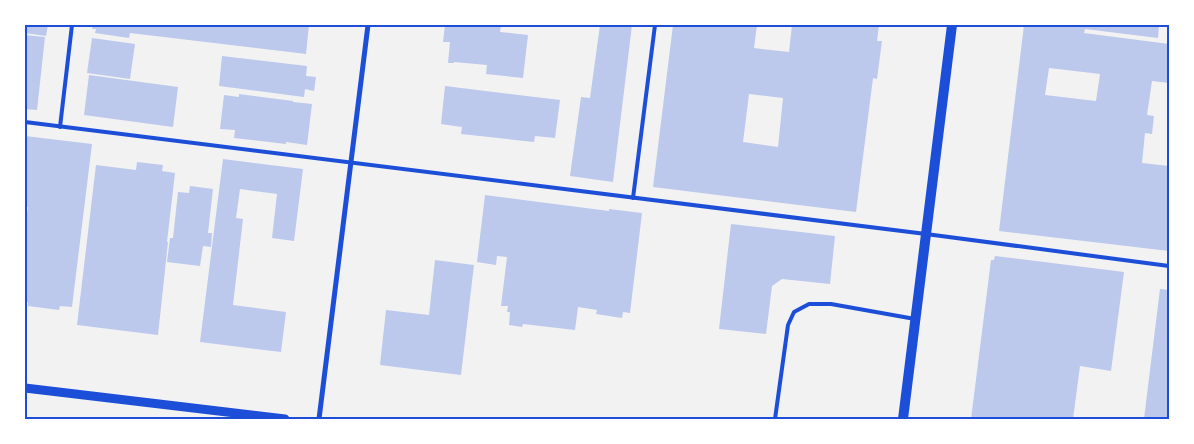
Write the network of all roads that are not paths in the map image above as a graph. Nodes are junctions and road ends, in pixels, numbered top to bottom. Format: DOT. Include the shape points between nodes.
graph roads {
  1 [pos="72,25"];
  2 [pos="368,25"];
  3 [pos="655,25"];
  4 [pos="952,25"];
  5 [pos="25,122"];
  6 [pos="60,127"];
  7 [pos="351,163"];
  8 [pos="633,198"];
  9 [pos="926,234"];
  10 [pos="1169,266"];
  11 [pos="916,319"];
  12 [pos="25,388"];
  13 [pos="285,419"];
  14 [pos="320,419"];
  15 [pos="775,419"];
  16 [pos="903,419"];
  1 -- 6 [label="lane"];
  2 -- 7 [label="street"];
  3 -- 8 [label="lane"];
  4 -- 9 [label="main road"];
  5 -- 6 [label="lane"];
  6 -- 7 [label="lane"];
  7 -- 8 [label="lane"];
  7 -- 14 [label="street"];
  8 -- 9 [label="lane"];
  9 -- 10 [label="lane"];
  9 -- 11 [label="main road"];
  11 -- 15 [label="lane" via="831,304 809,304 794,312 788,325"];
  11 -- 16 [label="main road"];
  12 -- 13 [label="street"];
}
